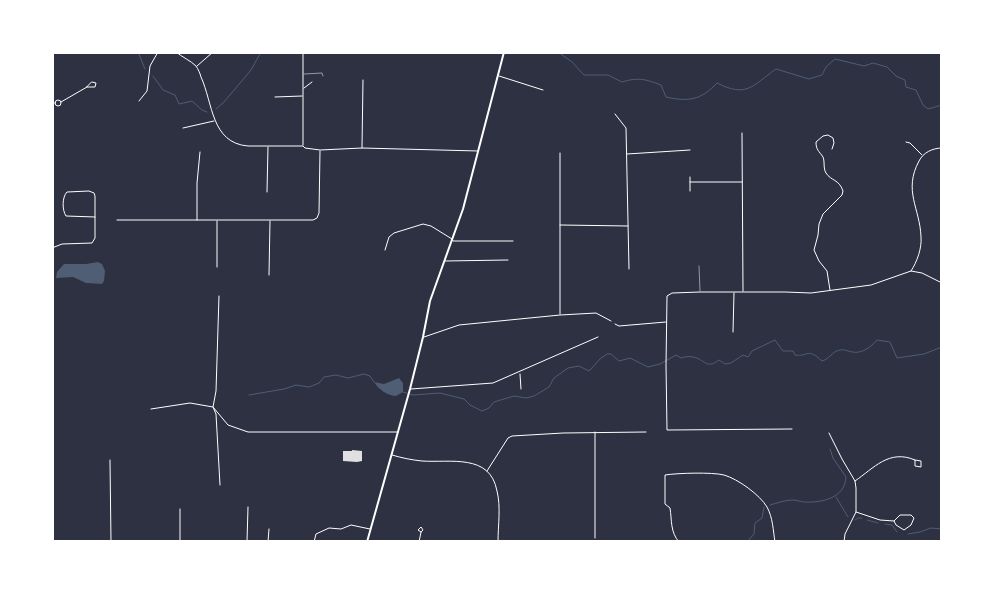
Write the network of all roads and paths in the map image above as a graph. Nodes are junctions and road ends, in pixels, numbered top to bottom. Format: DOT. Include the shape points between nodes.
graph roads {
  1 [pos="158,52"];
  2 [pos="176,52"];
  3 [pos="213,52"];
  4 [pos="303,52"];
  5 [pos="504,52"];
  6 [pos="197,67"];
  7 [pos="303,74"];
  8 [pos="323,76"];
  9 [pos="498,76"];
  10 [pos="362,80"];
  11 [pos="312,82"];
  12 [pos="87,87"];
  13 [pos="303,89"];
  14 [pos="543,90"];
  15 [pos="303,96"];
  16 [pos="275,97"];
  17 [pos="139,101"];
  18 [pos="61,102"];
  19 [pos="55,105"];
  20 [pos="52,106"];
  21 [pos="615,114"];
  22 [pos="215,121"];
  23 [pos="183,128"];
  24 [pos="742,133"];
  25 [pos="906,142"];
  26 [pos="268,146"];
  27 [pos="303,146"];
  28 [pos="362,148"];
  29 [pos="942,148"];
  30 [pos="832,149"];
  31 [pos="320,150"];
  32 [pos="690,150"];
  33 [pos="479,151"];
  34 [pos="200,152"];
  35 [pos="560,153"];
  36 [pos="627,154"];
  37 [pos="922,155"];
  38 [pos="690,177"];
  39 [pos="690,182"];
  40 [pos="742,182"];
  41 [pos="690,191"];
  42 [pos="267,192"];
  43 [pos="95,217"];
  44 [pos="117,220"];
  45 [pos="197,220"];
  46 [pos="270,220"];
  47 [pos="217,221"];
  48 [pos="560,225"];
  49 [pos="629,226"];
  50 [pos="452,239"];
  51 [pos="513,241"];
  52 [pos="52,248"];
  53 [pos="385,250"];
  54 [pos="508,260"];
  55 [pos="444,261"];
  56 [pos="699,266"];
  57 [pos="217,267"];
  58 [pos="630,269"];
  59 [pos="911,271"];
  60 [pos="270,275"];
  61 [pos="942,283"];
  62 [pos="830,290"];
  63 [pos="700,292"];
  64 [pos="734,292"];
  65 [pos="743,292"];
  66 [pos="219,296"];
  67 [pos="560,315"];
  68 [pos="611,321"];
  69 [pos="666,322"];
  70 [pos="615,324"];
  71 [pos="733,332"];
  72 [pos="423,337"];
  73 [pos="598,337"];
  74 [pos="520,373"];
  75 [pos="410,389"];
  76 [pos="521,389"];
  77 [pos="213,407"];
  78 [pos="151,409"];
  79 [pos="792,429"];
  80 [pos="397,432"];
  81 [pos="594,432"];
  82 [pos="646,432"];
  83 [pos="829,433"];
  84 [pos="391,455"];
  85 [pos="110,460"];
  86 [pos="915,460"];
  87 [pos="53,467"];
  88 [pos="487,471"];
  89 [pos="855,481"];
  90 [pos="220,485"];
  91 [pos="52,486"];
  92 [pos="248,507"];
  93 [pos="180,509"];
  94 [pos="856,512"];
  95 [pos="894,521"];
  96 [pos="269,529"];
  97 [pos="370,529"];
  98 [pos="420,532"];
  99 [pos="595,538"];
  100 [pos="111,542"];
  101 [pos="180,542"];
  102 [pos="247,542"];
  103 [pos="268,542"];
  104 [pos="314,542"];
  105 [pos="367,542"];
  106 [pos="419,542"];
  107 [pos="498,542"];
  108 [pos="679,542"];
  109 [pos="774,542"];
  110 [pos="844,542"];
  1 -- 17 [label="street" via="150,66 147,91"];
  2 -- 6 [label="street"];
  3 -- 6 [label="street"];
  4 -- 7 [label="street"];
  5 -- 9 [label="street"];
  6 -- 22 [label="street"];
  7 -- 8 [label="lane" via="317,72"];
  7 -- 13 [label="street"];
  9 -- 14 [label="street"];
  9 -- 33 [label="street"];
  10 -- 28 [label="street"];
  11 -- 13 [label="street"];
  12 -- 18 [label="street"];
  13 -- 15 [label="street"];
  15 -- 16 [label="street"];
  15 -- 27 [label="street"];
  18 -- 19 [label="street" via="59,106"];
  18 -- 19 [label="street" via="57,100"];
  19 -- 20 [label="street"];
  21 -- 36 [label="street" via="626,128"];
  22 -- 23 [label="street"];
  22 -- 26 [label="street" via="221,132 236,143"];
  24 -- 40 [label="street"];
  25 -- 37 [label="street"];
  26 -- 27 [label="street"];
  26 -- 42 [label="street"];
  27 -- 31 [label="street"];
  28 -- 31 [label="street"];
  28 -- 33 [label="street"];
  29 -- 37 [label="street"];
  30 -- 62 [label="street" via="833,138 828,135 816,142 816,149 824,158 826,172 838,181 843,190 823,214 814,250 827,271"];
  31 -- 46 [label="street" via="318,216 313,220"];
  32 -- 36 [label="street"];
  33 -- 50 [label="street"];
  34 -- 45 [label="street" via="196,183"];
  35 -- 48 [label="street"];
  36 -- 49 [label="street"];
  37 -- 59 [label="street" via="912,183 922,238"];
  38 -- 39 [label="street"];
  39 -- 40 [label="street"];
  39 -- 41 [label="street"];
  40 -- 65 [label="street"];
  43 -- 43 [label="street" via="93,192 66,193 66,216"];
  43 -- 52 [label="street" via="94,241"];
  44 -- 45 [label="street"];
  45 -- 47 [label="street"];
  46 -- 47 [label="street"];
  46 -- 60 [label="street"];
  47 -- 57 [label="street"];
  48 -- 49 [label="street"];
  48 -- 67 [label="street"];
  49 -- 58 [label="street"];
  50 -- 51 [label="street" via="456,242"];
  50 -- 53 [label="street" via="424,224 394,232"];
  50 -- 55 [label="street"];
  54 -- 55 [label="street"];
  55 -- 72 [label="street" via="430,301"];
  56 -- 63 [label="lane"];
  59 -- 61 [label="street"];
  59 -- 62 [label="street" via="871,285"];
  62 -- 65 [label="street" via="811,293"];
  63 -- 64 [label="street"];
  63 -- 69 [label="street" via="667,296"];
  64 -- 65 [label="street"];
  64 -- 71 [label="street"];
  66 -- 77 [label="street"];
  67 -- 68 [label="street" via="596,313"];
  67 -- 72 [label="street" via="459,325"];
  68 -- 70 [label="lane"];
  69 -- 70 [label="street"];
  69 -- 79 [label="street" via="667,430"];
  72 -- 75 [label="street"];
  73 -- 74 [label="street"];
  74 -- 75 [label="street" via="493,384"];
  74 -- 76 [label="street"];
  75 -- 80 [label="street"];
  77 -- 78 [label="street" via="190,403"];
  77 -- 80 [label="street" via="228,425 244,431"];
  77 -- 90 [label="street"];
  80 -- 84 [label="street"];
  81 -- 82 [label="street"];
  81 -- 88 [label="street" via="508,438"];
  81 -- 99 [label="street"];
  83 -- 89 [label="street"];
  84 -- 88 [label="street" via="424,461 468,461"];
  84 -- 97 [label="street"];
  85 -- 100 [label="street"];
  86 -- 89 [label="street" via="885,460"];
  87 -- 91 [label="street"];
  88 -- 107 [label="street" via="498,494"];
  89 -- 94 [label="street"];
  92 -- 102 [label="street"];
  93 -- 101 [label="street"];
  94 -- 95 [label="street"];
  94 -- 110 [label="street"];
  95 -- 95 [label="street" via="900,515 914,518 904,530"];
  96 -- 103 [label="street"];
  97 -- 104 [label="street" via="352,524 341,529 329,528 316,534"];
  97 -- 105 [label="street"];
  98 -- 106 [label="street"];
  108 -- 109 [label="street" via="671,529 670,508 665,504 666,475 724,475 750,490 767,506 773,520"];
}
